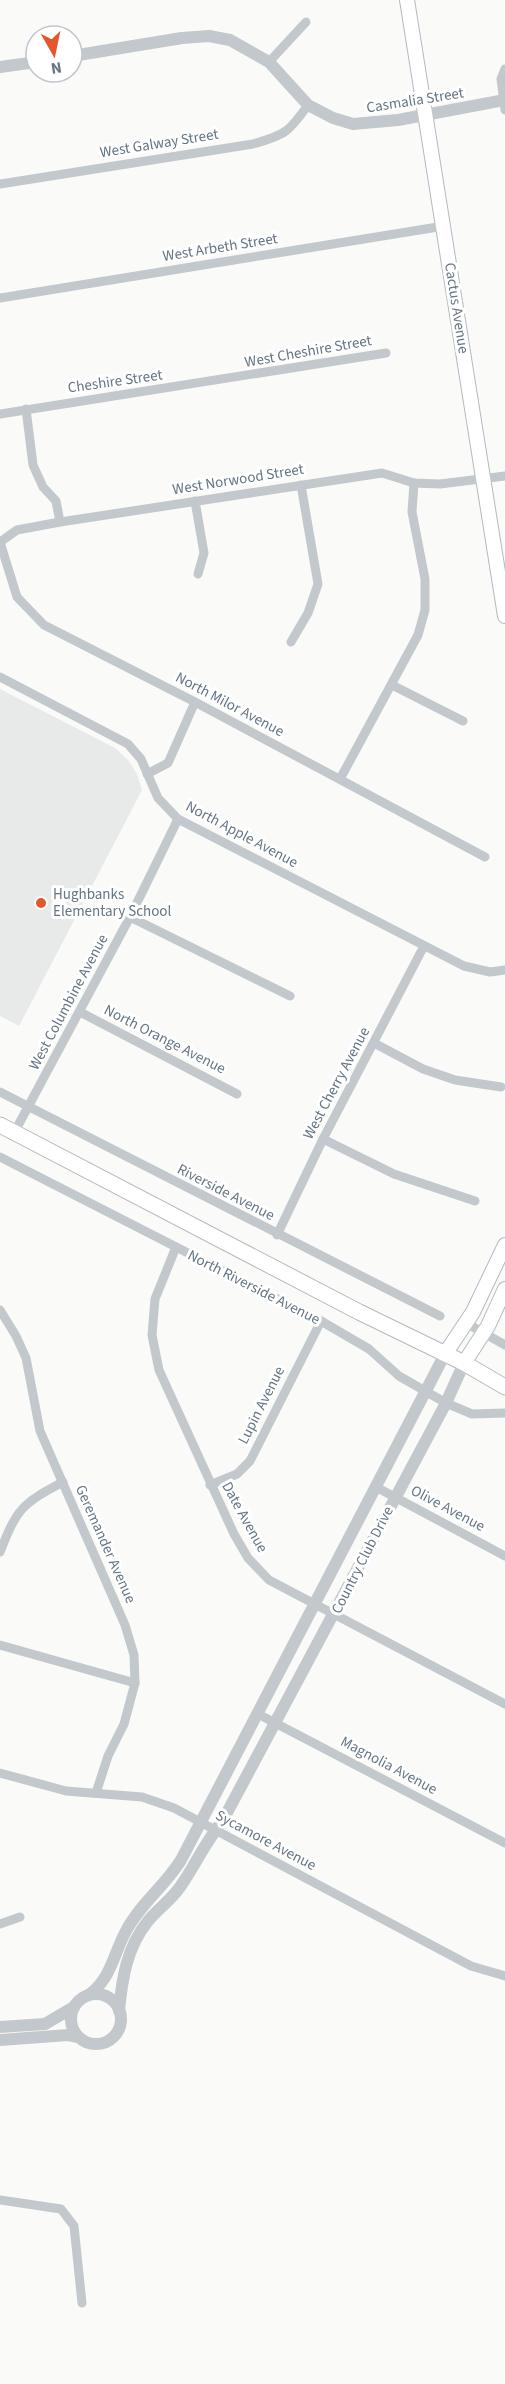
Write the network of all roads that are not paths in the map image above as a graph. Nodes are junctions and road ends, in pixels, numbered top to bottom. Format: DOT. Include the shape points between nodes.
graph roads {
  1 [pos="407,0"];
  2 [pos="306,22"];
  3 [pos="84,54"];
  4 [pos="269,62"];
  5 [pos="24,64"];
  6 [pos="0,68"];
  7 [pos="505,69"];
  8 [pos="504,104"];
  9 [pos="309,105"];
  10 [pos="426,114"];
  11 [pos="0,184"];
  12 [pos="444,226"];
  13 [pos="0,298"];
  14 [pos="386,353"];
  15 [pos="234,378"];
  16 [pos="26,409"];
  17 [pos="0,414"];
  18 [pos="505,477"];
  19 [pos="483,480"];
  20 [pos="414,483"];
  21 [pos="301,485"];
  22 [pos="195,501"];
  23 [pos="60,522"];
  24 [pos="0,542"];
  25 [pos="198,574"];
  26 [pos="505,616"];
  27 [pos="291,642"];
  28 [pos="0,677"];
  29 [pos="392,685"];
  30 [pos="195,702"];
  31 [pos="463,721"];
  32 [pos="147,774"];
  33 [pos="340,779"];
  34 [pos="178,819"];
  35 [pos="485,857"];
  36 [pos="130,917"];
  37 [pos="423,946"];
  38 [pos="505,970"];
  39 [pos="290,996"];
  40 [pos="80,1012"];
  41 [pos="374,1043"];
  42 [pos="501,1087"];
  43 [pos="0,1092"];
  44 [pos="237,1094"];
  45 [pos="29,1106"];
  46 [pos="7,1129"];
  47 [pos="323,1139"];
  48 [pos="0,1157"];
  49 [pos="475,1201"];
  50 [pos="277,1234"];
  51 [pos="505,1245"];
  52 [pos="177,1247"];
  53 [pos="505,1289"];
  54 [pos="1,1314"];
  55 [pos="440,1316"];
  56 [pos="469,1318"];
  57 [pos="321,1321"];
  58 [pos="484,1333"];
  59 [pos="505,1345"];
  60 [pos="445,1354"];
  61 [pos="464,1363"];
  62 [pos="505,1387"];
  63 [pos="425,1391"];
  64 [pos="446,1403"];
  65 [pos="505,1413"];
  66 [pos="63,1482"];
  67 [pos="210,1485"];
  68 [pos="376,1487"];
  69 [pos="394,1497"];
  70 [pos="0,1552"];
  71 [pos="505,1556"];
  72 [pos="315,1604"];
  73 [pos="334,1614"];
  74 [pos="0,1645"];
  75 [pos="135,1683"];
  76 [pos="505,1704"];
  77 [pos="258,1714"];
  78 [pos="275,1722"];
  79 [pos="0,1773"];
  80 [pos="96,1793"];
  81 [pos="200,1822"];
  82 [pos="216,1830"];
  83 [pos="505,1843"];
  84 [pos="20,1917"];
  85 [pos="0,1924"];
  86 [pos="505,1976"];
  87 [pos="89,1995"];
  88 [pos="74,2007"];
  89 [pos="119,2011"];
  90 [pos="0,2027"];
  91 [pos="78,2037"];
  92 [pos="0,2040"];
  93 [pos="0,2200"];
  94 [pos="82,2303"];
  1 -- 10 [label="main road, Cactus Avenue"];
  2 -- 4 [label="street"];
  3 -- 4 [label="street, Casmalia Street" via="209,36 230,40"];
  4 -- 9 [label="street, Casmalia Street"];
  5 -- 6 [label="street"];
  7 -- 8 [label="street" via="501,79"];
  8 -- 10 [label="street, Casmalia Street"];
  9 -- 10 [label="street, Casmalia Street" via="353,124"];
  9 -- 11 [label="street, West Galway Street" via="296,123 278,137"];
  10 -- 12 [label="main road, Cactus Avenue"];
  12 -- 13 [label="street, West Arbeth Street"];
  12 -- 19 [label="main road, Cactus Avenue"];
  14 -- 15 [label="street, West Cheshire Street"];
  15 -- 16 [label="street, Cheshire Street"];
  16 -- 17 [label="street, Cheshire Street"];
  16 -- 23 [label="street" via="33,465 43,487 56,501"];
  18 -- 19 [label="street, West Norwood Street"];
  19 -- 20 [label="street, West Norwood Street"];
  19 -- 26 [label="main road, Cactus Avenue"];
  20 -- 21 [label="street, West Norwood Street" via="382,473"];
  20 -- 29 [label="street" via="412,512 425,579 425,610 418,635"];
  21 -- 22 [label="street, West Norwood Street"];
  21 -- 27 [label="street" via="318,584 308,613"];
  22 -- 23 [label="street, West Norwood Street"];
  22 -- 25 [label="street" via="204,553"];
  23 -- 24 [label="street, West Norwood Street" via="17,530"];
  24 -- 30 [label="street, North Milor Avenue" via="17,597 44,625"];
  28 -- 32 [label="street, North Apple Avenue" via="128,744"];
  29 -- 31 [label="street"];
  29 -- 33 [label="street"];
  30 -- 32 [label="street" via="168,763"];
  30 -- 33 [label="street, North Milor Avenue"];
  32 -- 34 [label="street, North Apple Avenue" via="158,798"];
  33 -- 35 [label="street, North Milor Avenue"];
  34 -- 36 [label="street, West Columbine Avenue"];
  34 -- 37 [label="street, North Apple Avenue"];
  36 -- 39 [label="street"];
  36 -- 40 [label="street, West Columbine Avenue"];
  37 -- 38 [label="street, North Apple Avenue" via="464,966 490,972"];
  37 -- 41 [label="street, West Cherry Avenue"];
  40 -- 44 [label="street, North Orange Avenue"];
  40 -- 45 [label="street, West Columbine Avenue"];
  41 -- 42 [label="street" via="423,1069 455,1080"];
  41 -- 47 [label="street, West Cherry Avenue"];
  43 -- 45 [label="street, Riverside Avenue"];
  45 -- 46 [label="street, West Columbine Avenue"];
  45 -- 50 [label="street, Riverside Avenue"];
  46 -- 60 [label="main road, North Riverside Avenue"];
  47 -- 49 [label="street" via="394,1174"];
  47 -- 50 [label="street, West Cherry Avenue"];
  48 -- 52 [label="street, North Riverside Avenue"];
  50 -- 55 [label="street, Riverside Avenue"];
  51 -- 56 [label="main road, Country Club Drive"];
  52 -- 57 [label="street, North Riverside Avenue"];
  52 -- 67 [label="street, Date Avenue" via="154,1299 152,1335 159,1370"];
  53 -- 58 [label="main road, Country Club Drive"];
  54 -- 66 [label="street, Geremander Avenue" via="26,1358 40,1431"];
  56 -- 58 [label="street"];
  56 -- 60 [label="main road, Country Club Drive"];
  57 -- 63 [label="street, North Riverside Avenue" via="369,1349 399,1376"];
  57 -- 67 [label="street, Lupin Avenue" via="250,1461 237,1474"];
  58 -- 59 [label="street"];
  58 -- 61 [label="main road, Country Club Drive"];
  60 -- 61 [label="main road, North Riverside Avenue"];
  60 -- 63 [label="street, Country Club Drive"];
  61 -- 62 [label="main road, North Riverside Avenue"];
  61 -- 64 [label="street, Country Club Drive"];
  63 -- 64 [label="street, North Riverside Avenue"];
  63 -- 68 [label="street, Country Club Drive"];
  64 -- 65 [label="street, North Riverside Avenue" via="472,1414"];
  64 -- 69 [label="street, Country Club Drive"];
  66 -- 70 [label="street" via="34,1497 14,1516"];
  66 -- 75 [label="street, Geremander Avenue" via="125,1625 134,1656"];
  67 -- 72 [label="street, Date Avenue" via="248,1558 269,1580"];
  68 -- 69 [label="street, Olive Avenue"];
  68 -- 72 [label="street, Country Club Drive"];
  69 -- 71 [label="street, Olive Avenue"];
  69 -- 73 [label="street, Country Club Drive"];
  72 -- 73 [label="street, Date Avenue"];
  72 -- 77 [label="street, Country Club Drive"];
  73 -- 76 [label="street, Date Avenue"];
  73 -- 78 [label="street, Country Club Drive"];
  74 -- 75 [label="street"];
  75 -- 80 [label="street, Geremander Avenue" via="124,1724"];
  77 -- 78 [label="street, Magnolia Avenue"];
  77 -- 81 [label="street, Country Club Drive"];
  78 -- 82 [label="street, Country Club Drive"];
  78 -- 83 [label="street, Magnolia Avenue"];
  79 -- 80 [label="street, Sycamore Avenue" via="66,1791"];
  80 -- 81 [label="street, Sycamore Avenue" via="142,1797"];
  81 -- 82 [label="street, Sycamore Avenue"];
  81 -- 87 [label="street, Country Club Drive" via="171,1877 126,1930 106,1980"];
  82 -- 86 [label="street, Sycamore Avenue" via="471,1966"];
  82 -- 89 [label="street, Country Club Drive" via="180,1887 150,1918 134,1943 121,1982"];
  84 -- 85 [label="street"];
  87 -- 88 [label="street"];
  87 -- 89 [label="street" via="107,1997"];
  88 -- 90 [label="street" via="45,2024"];
  88 -- 91 [label="street" via="71,2024"];
  89 -- 91 [label="street" via="119,2028 108,2041 90,2044"];
  91 -- 92 [label="street"];
  93 -- 94 [label="street" via="61,2210 74,2226"];
}
